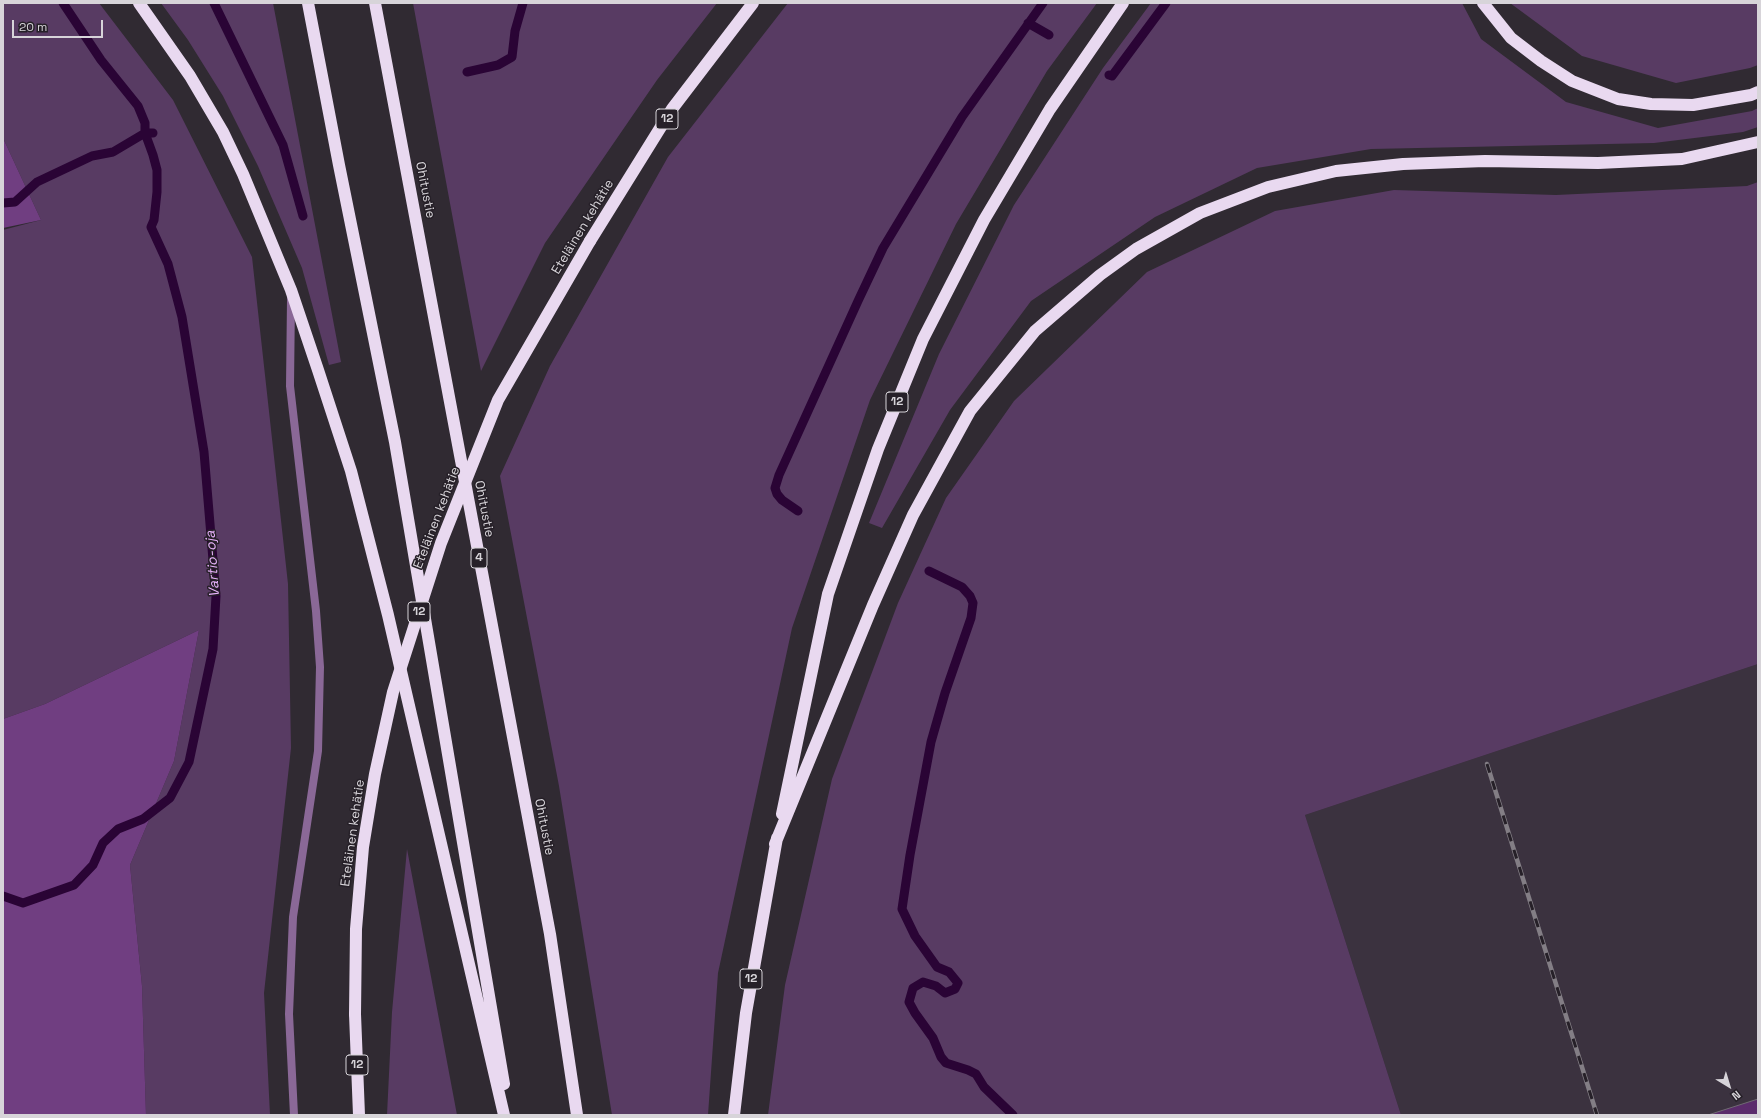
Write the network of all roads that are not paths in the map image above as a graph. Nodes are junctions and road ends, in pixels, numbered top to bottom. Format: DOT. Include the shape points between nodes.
graph roads {
  1 [pos="139,3"];
  2 [pos="308,3"];
  3 [pos="375,3"];
  4 [pos="753,3"];
  5 [pos="1123,3"];
  6 [pos="1483,3"];
  7 [pos="1758,92"];
  8 [pos="1758,142"];
  9 [pos="291,290"];
  10 [pos="775,844"];
  11 [pos="294,1115"];
  12 [pos="359,1115"];
  13 [pos="504,1115"];
  14 [pos="510,1115"];
  15 [pos="577,1115"];
  16 [pos="734,1115"];
  1 -- 9 [label="highway" via="190,76 223,132"];
  2 -- 14 [label="highway" via="395,442"];
  3 -- 15 [label="highway, Ohitustie / 4" via="550,934"];
  4 -- 12 [label="highway, Eteläinen kehätie / 12, bridge" via="672,109 590,241 498,400 441,543 393,692 363,847 356,929 355,1014"];
  5 -- 10 [label="highway, 12" via="1050,109 984,220 923,339 878,449 828,594"];
  6 -- 7 [label="highway" via="1511,38 1541,61 1572,81 1618,98 1651,104 1693,105"];
  8 -- 10 [label="highway" via="1682,160 1598,163 1485,161 1403,164 1336,171 1268,187 1200,213 1136,249 1100,275 1035,331 970,411 913,515 873,605"];
  9 -- 11 [label="lane" via="290,386 320,667 318,751 293,917 289,1014"];
  9 -- 13 [label="highway" via="351,471 388,615"];
  10 -- 16 [label="highway, 12" via="746,1013"];
}
